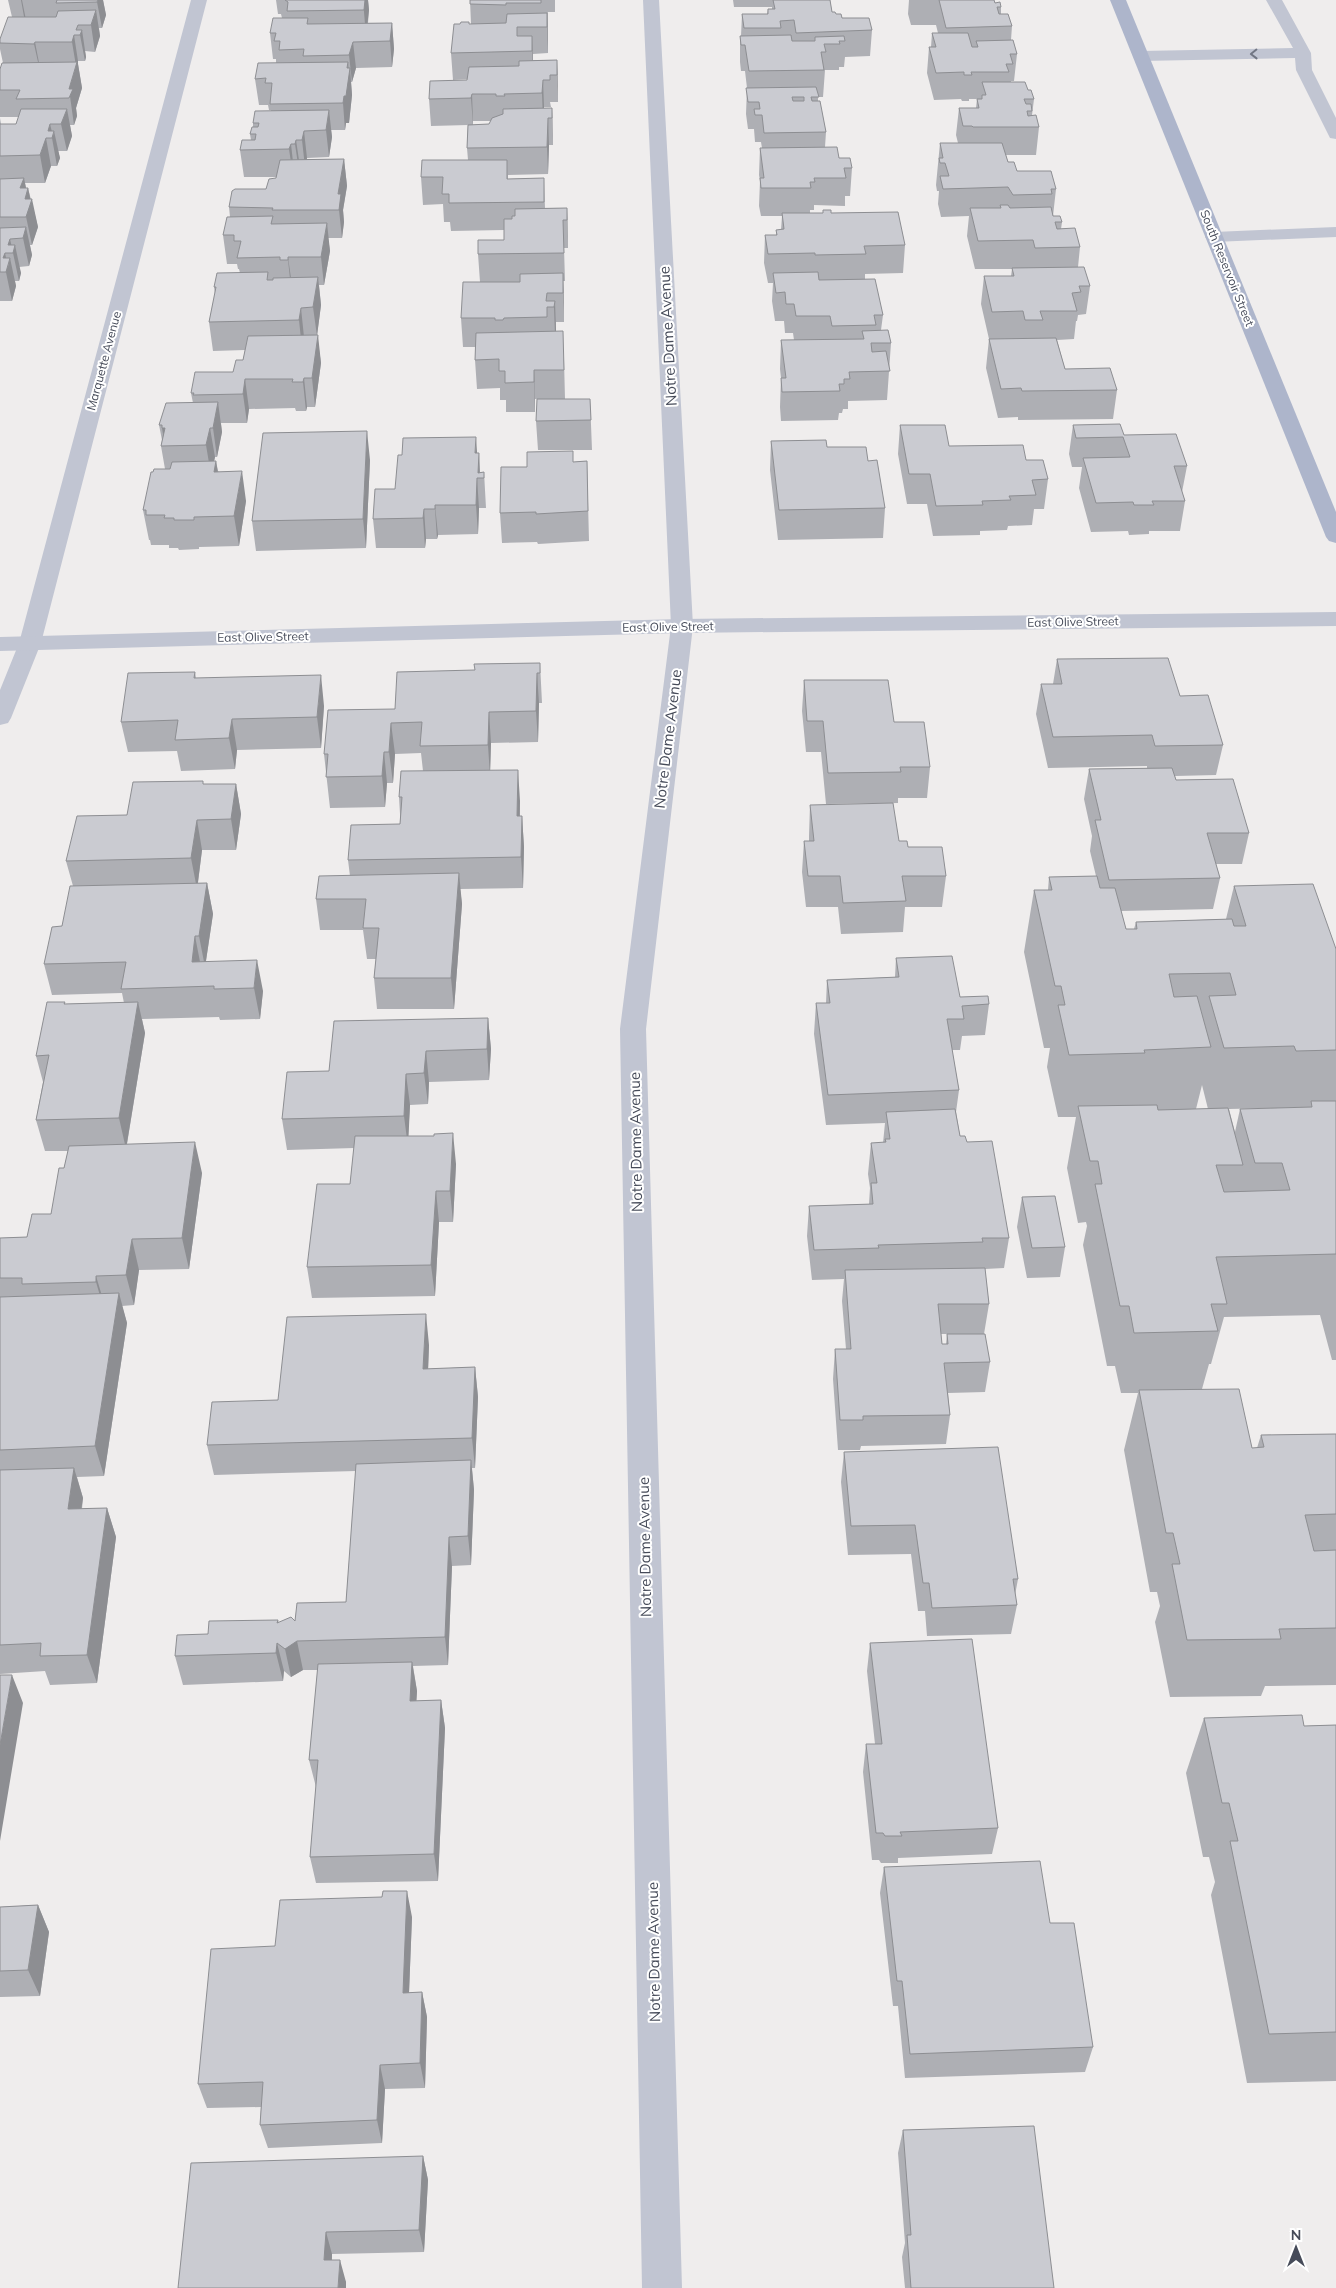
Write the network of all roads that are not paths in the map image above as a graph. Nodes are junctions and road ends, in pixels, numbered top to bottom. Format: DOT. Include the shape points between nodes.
graph roads {
  1 [pos="199,0"];
  2 [pos="651,0"];
  3 [pos="1118,0"];
  4 [pos="1274,0"];
  5 [pos="1303,53"];
  6 [pos="1141,56"];
  7 [pos="1336,134"];
  8 [pos="1336,232"];
  9 [pos="1214,237"];
  10 [pos="1336,536"];
  11 [pos="1336,619"];
  12 [pos="682,626"];
  13 [pos="30,643"];
  14 [pos="0,644"];
  15 [pos="0,718"];
  16 [pos="662,2288"];
  1 -- 13 [label="street, Marquette Avenue"];
  2 -- 12 [label="street, Notre Dame Avenue"];
  3 -- 6 [label="main road, South Reservoir Street"];
  4 -- 5 [label="street"];
  5 -- 6 [label="street, one-way"];
  5 -- 7 [label="street" via="1304,70"];
  6 -- 9 [label="main road, South Reservoir Street"];
  8 -- 9 [label="street"];
  9 -- 10 [label="main road, South Reservoir Street"];
  11 -- 12 [label="street, East Olive Street"];
  12 -- 13 [label="street, East Olive Street"];
  12 -- 16 [label="street, Notre Dame Avenue" via="633,1029"];
  13 -- 14 [label="street, East Olive Street"];
  13 -- 15 [label="street, Marquette Avenue"];
}
